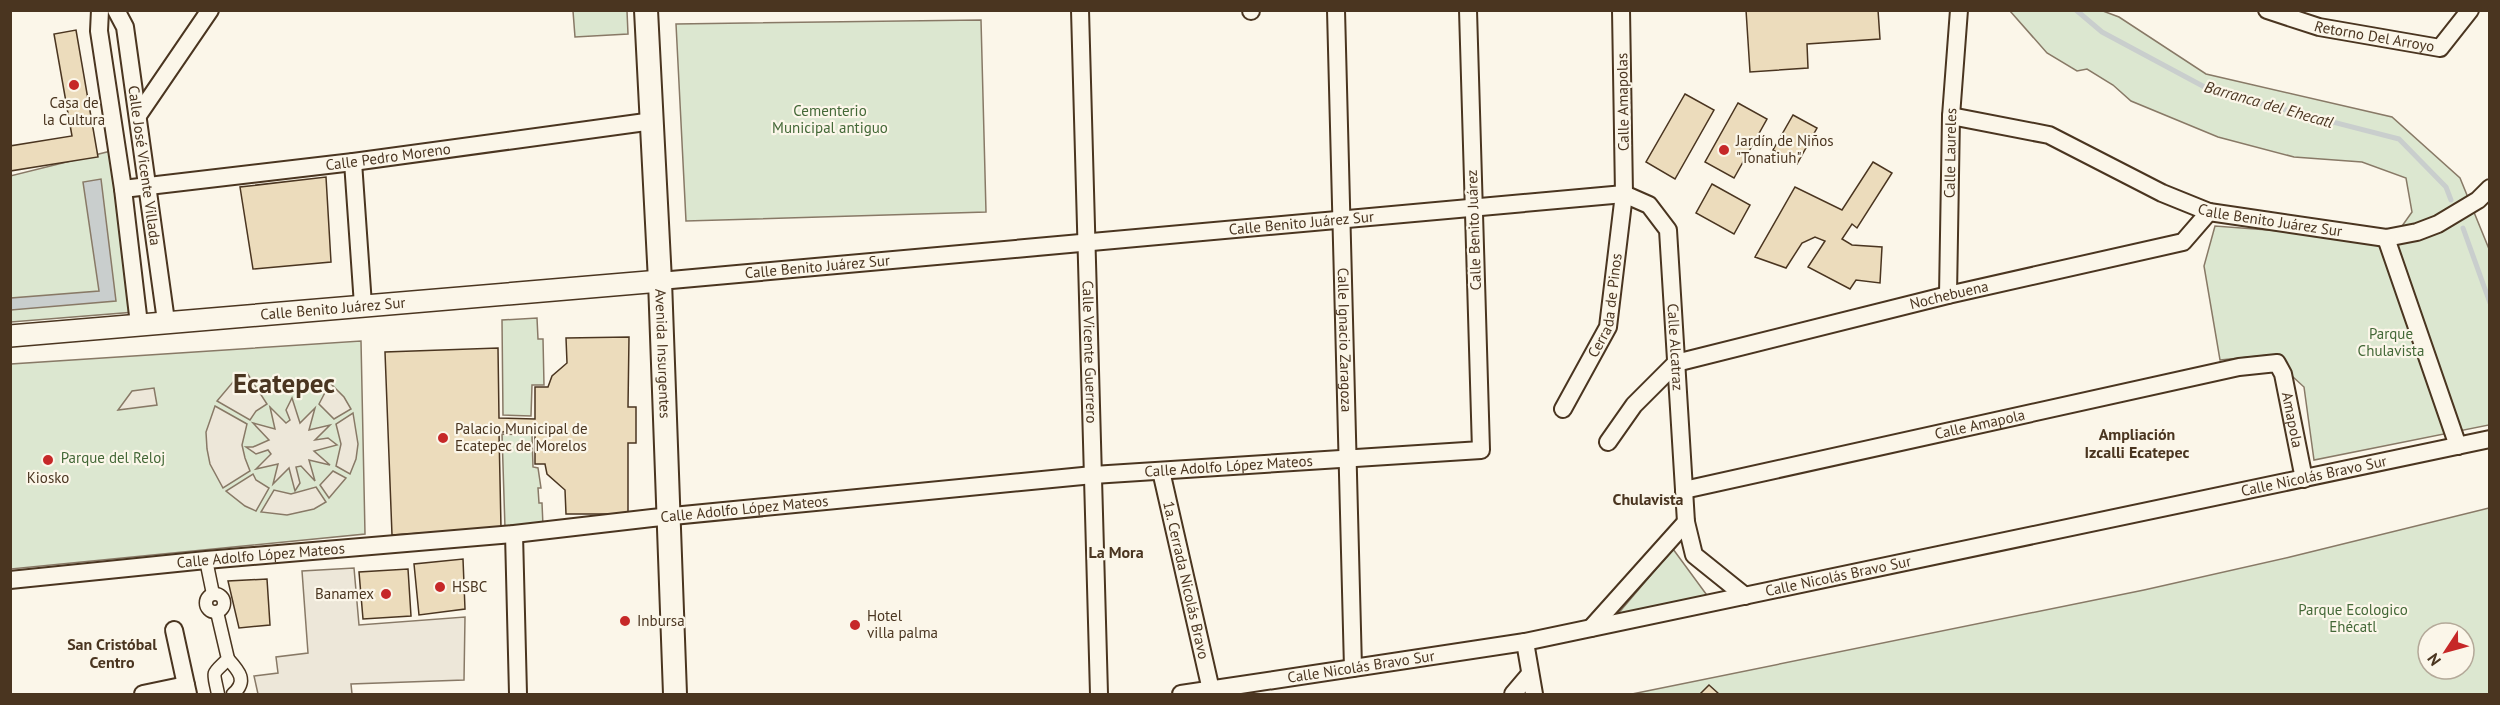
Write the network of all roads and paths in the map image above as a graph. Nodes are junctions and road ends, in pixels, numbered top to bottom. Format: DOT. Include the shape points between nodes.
graph roads {
  1 [pos="100,10"];
  2 [pos="116,10"];
  3 [pos="646,10"];
  4 [pos="1080,10"];
  5 [pos="1336,10"];
  6 [pos="1468,10"];
  7 [pos="1621,10"];
  8 [pos="1959,10"];
  9 [pos="2267,10"];
  10 [pos="214,11"];
  11 [pos="2468,11"];
  12 [pos="139,114"];
  13 [pos="1951,117"];
  14 [pos="653,121"];
  15 [pos="353,162"];
  16 [pos="149,186"];
  17 [pos="2490,188"];
  18 [pos="123,189"];
  19 [pos="1624,194"];
  20 [pos="1474,207"];
  21 [pos="2209,212"];
  22 [pos="1342,218"];
  23 [pos="2386,238"];
  24 [pos="1086,241"];
  25 [pos="660,281"];
  26 [pos="1948,295"];
  27 [pos="363,304"];
  28 [pos="166,321"];
  29 [pos="139,324"];
  30 [pos="10,336"];
  31 [pos="1676,363"];
  32 [pos="2277,363"];
  33 [pos="1563,409"];
  34 [pos="2490,440"];
  35 [pos="1608,442"];
  36 [pos="2458,446"];
  37 [pos="1481,450"];
  38 [pos="1348,458"];
  39 [pos="1161,471"];
  40 [pos="1093,475"];
  41 [pos="2304,478"];
  42 [pos="1684,490"];
  43 [pos="669,517"];
  44 [pos="1686,522"];
  45 [pos="514,534"];
  46 [pos="206,560"];
  47 [pos="10,579"];
  48 [pos="1745,596"];
  49 [pos="1591,628"];
  50 [pos="174,630"];
  51 [pos="1525,642"];
  52 [pos="228,659"];
  53 [pos="1353,668"];
  54 [pos="1530,674"];
  55 [pos="187,690"];
  56 [pos="1211,690"];
  57 [pos="143,694"];
  58 [pos="218,694"];
  59 [pos="233,694"];
  60 [pos="518,694"];
  61 [pos="675,694"];
  62 [pos="1099,694"];
  63 [pos="1181,694"];
  64 [pos="1514,694"];
  65 [pos="1534,694"];
  1 -- 18 [label="street, Calle José Vicente Villada" via="99,31"];
  2 -- 12 [label="street, Calle José Vicente Villada" via="125,27"];
  3 -- 14 [label="main road, Avenida Insurgentes"];
  4 -- 24 [label="street, Calle Vicente Guerrero"];
  5 -- 22 [label="street, Calle Ignacio Zaragoza"];
  6 -- 20 [label="street, Calle Benito Juárez"];
  7 -- 19 [label="street, Calle Amapolas"];
  8 -- 13 [label="street, Calle Laureles"];
  9 -- 11 [label="street, Retorno Del Arroyo" via="2319,27 2440,48"];
  10 -- 12 [label="street"];
  12 -- 16 [label="street, Calle José Vicente Villada"];
  13 -- 21 [label="street, Calle Benito Juárez Sur" via="2049,135 2162,193"];
  13 -- 26 [label="street, Calle Laureles"];
  14 -- 15 [label="street, Calle Pedro Moreno"];
  14 -- 25 [label="main road, Avenida Insurgentes"];
  15 -- 16 [label="street, Calle Pedro Moreno"];
  15 -- 27 [label="street"];
  16 -- 18 [label="street, Calle Pedro Moreno"];
  16 -- 28 [label="street, Calle José Vicente Villada"];
  17 -- 23 [label="street, Calle Benito Juárez Sur" via="2478,200 2438,224"];
  18 -- 29 [label="street, Calle José Vicente Villada"];
  19 -- 20 [label="street, Calle Benito Juárez Sur"];
  19 -- 31 [label="street, Calle Alcatraz" via="1649,206 1668,230"];
  19 -- 33 [label="street, Cerrada de Pinos" via="1608,327"];
  20 -- 22 [label="street, Calle Benito Juárez Sur"];
  20 -- 37 [label="street, Calle Benito Juárez"];
  21 -- 23 [label="street, Calle Benito Juárez Sur"];
  21 -- 26 [label="street, Nochebuena" via="2183,242"];
  22 -- 24 [label="street, Calle Benito Juárez Sur"];
  22 -- 38 [label="street, Calle Ignacio Zaragoza"];
  23 -- 36 [label="street"];
  24 -- 25 [label="street, Calle Benito Juárez Sur"];
  24 -- 40 [label="street, Calle Vicente Guerrero"];
  25 -- 27 [label="street, Calle Benito Juárez Sur"];
  25 -- 43 [label="main road, Avenida Insurgentes"];
  26 -- 31 [label="street, Nochebuena"];
  27 -- 28 [label="street, Calle Benito Juárez Sur"];
  28 -- 29 [label="street, Calle Benito Juárez Sur"];
  29 -- 30 [label="street, Calle Benito Juárez Sur"];
  31 -- 35 [label="street" via="1634,405"];
  31 -- 42 [label="street, Calle Alcatraz"];
  32 -- 41 [label="street, Amapola" via="2283,374"];
  32 -- 42 [label="street, Calle Amapola" via="2239,367"];
  34 -- 36 [label="street, Calle Nicolás Bravo Sur"];
  36 -- 41 [label="street, Calle Nicolás Bravo Sur"];
  37 -- 38 [label="street, Calle Adolfo López Mateos"];
  38 -- 39 [label="street, Calle Adolfo López Mateos"];
  38 -- 53 [label="street, Calle Ignacio Zaragoza"];
  39 -- 40 [label="street, Calle Adolfo López Mateos"];
  39 -- 56 [label="street, 1a. Cerrada Nicolás Bravo"];
  40 -- 43 [label="street, Calle Adolfo López Mateos"];
  40 -- 62 [label="street, Calle Vicente Guerrero"];
  41 -- 48 [label="street, Calle Nicolás Bravo Sur"];
  42 -- 44 [label="street, Calle Alcatraz"];
  43 -- 45 [label="street, Calle Adolfo López Mateos"];
  43 -- 61 [label="main road, Avenida Insurgentes"];
  44 -- 48 [label="street, Calle Alcatraz" via="1694,555"];
  44 -- 49 [label="street"];
  45 -- 46 [label="street, Calle Adolfo López Mateos"];
  45 -- 60 [label="street"];
  46 -- 47 [label="street, Calle Adolfo López Mateos"];
  46 -- 52 [label="street" via="213,594 223,599 224,606 217,612"];
  48 -- 49 [label="street, Calle Nicolás Bravo Sur"];
  49 -- 51 [label="street, Calle Nicolás Bravo Sur"];
  50 -- 55 [label="street"];
  51 -- 53 [label="street, Calle Nicolás Bravo Sur"];
  51 -- 54 [label="street"];
  52 -- 58 [label="street" via="213,673"];
  52 -- 59 [label="street" via="242,680"];
  53 -- 56 [label="street, Calle Nicolás Bravo Sur"];
  54 -- 64 [label="street"];
  54 -- 65 [label="street"];
  55 -- 57 [label="street"];
  56 -- 63 [label="street, Calle Nicolás Bravo Sur"];
}
